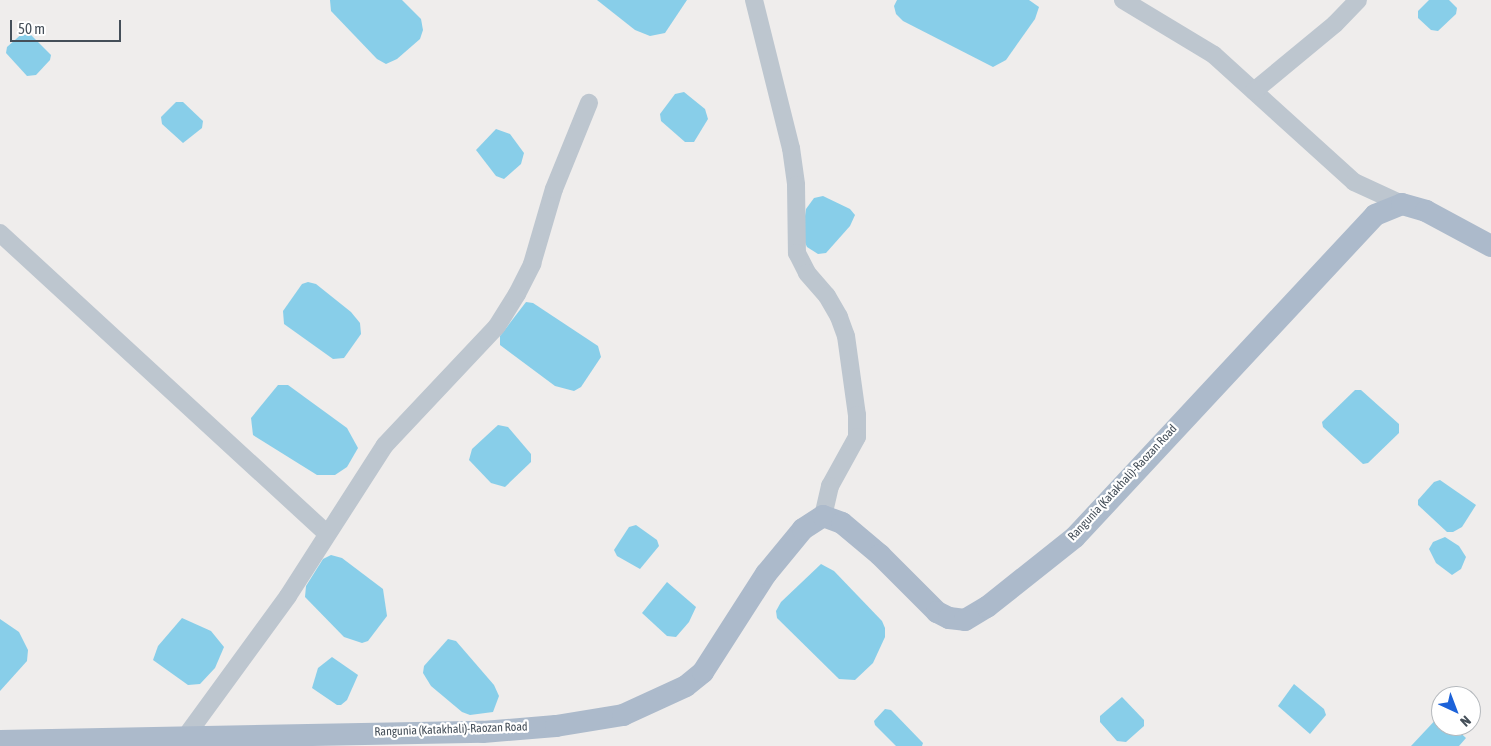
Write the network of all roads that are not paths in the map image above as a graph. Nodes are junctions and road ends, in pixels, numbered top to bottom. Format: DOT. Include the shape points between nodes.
graph roads {
  1 [pos="754,0"];
  2 [pos="1123,0"];
  3 [pos="1358,0"];
  4 [pos="1254,91"];
  5 [pos="589,102"];
  6 [pos="1402,204"];
  7 [pos="0,233"];
  8 [pos="1491,246"];
  9 [pos="823,516"];
  10 [pos="326,533"];
  11 [pos="186,736"];
  12 [pos="0,741"];
  13 [pos="97,742"];
  1 -- 9 [label="street" via="791,148 796,185 797,253 841,323 857,415 857,437 830,486"];
  2 -- 4 [label="street" via="1214,55"];
  3 -- 4 [label="street" via="1335,24"];
  4 -- 6 [label="street" via="1354,182"];
  5 -- 10 [label="street" via="554,189 532,264 518,294 497,326 385,445"];
  6 -- 8 [label="main road" via="1426,211"];
  6 -- 9 [label="main road, Rangunia (Katakhali)-Raozan Road" via="1375,215 1075,537 965,620 937,612 842,523"];
  7 -- 10 [label="street"];
  9 -- 11 [label="main road, Rangunia (Katakhali)-Raozan Road" via="804,528 771,568 703,672 686,686 622,716 483,732"];
  10 -- 11 [label="street" via="288,596"];
  11 -- 13 [label="main road, Rangunia (Katakhali)-Raozan Road"];
  12 -- 13 [label="main road, Rangunia (Katakhali)-Raozan Road"];
}
